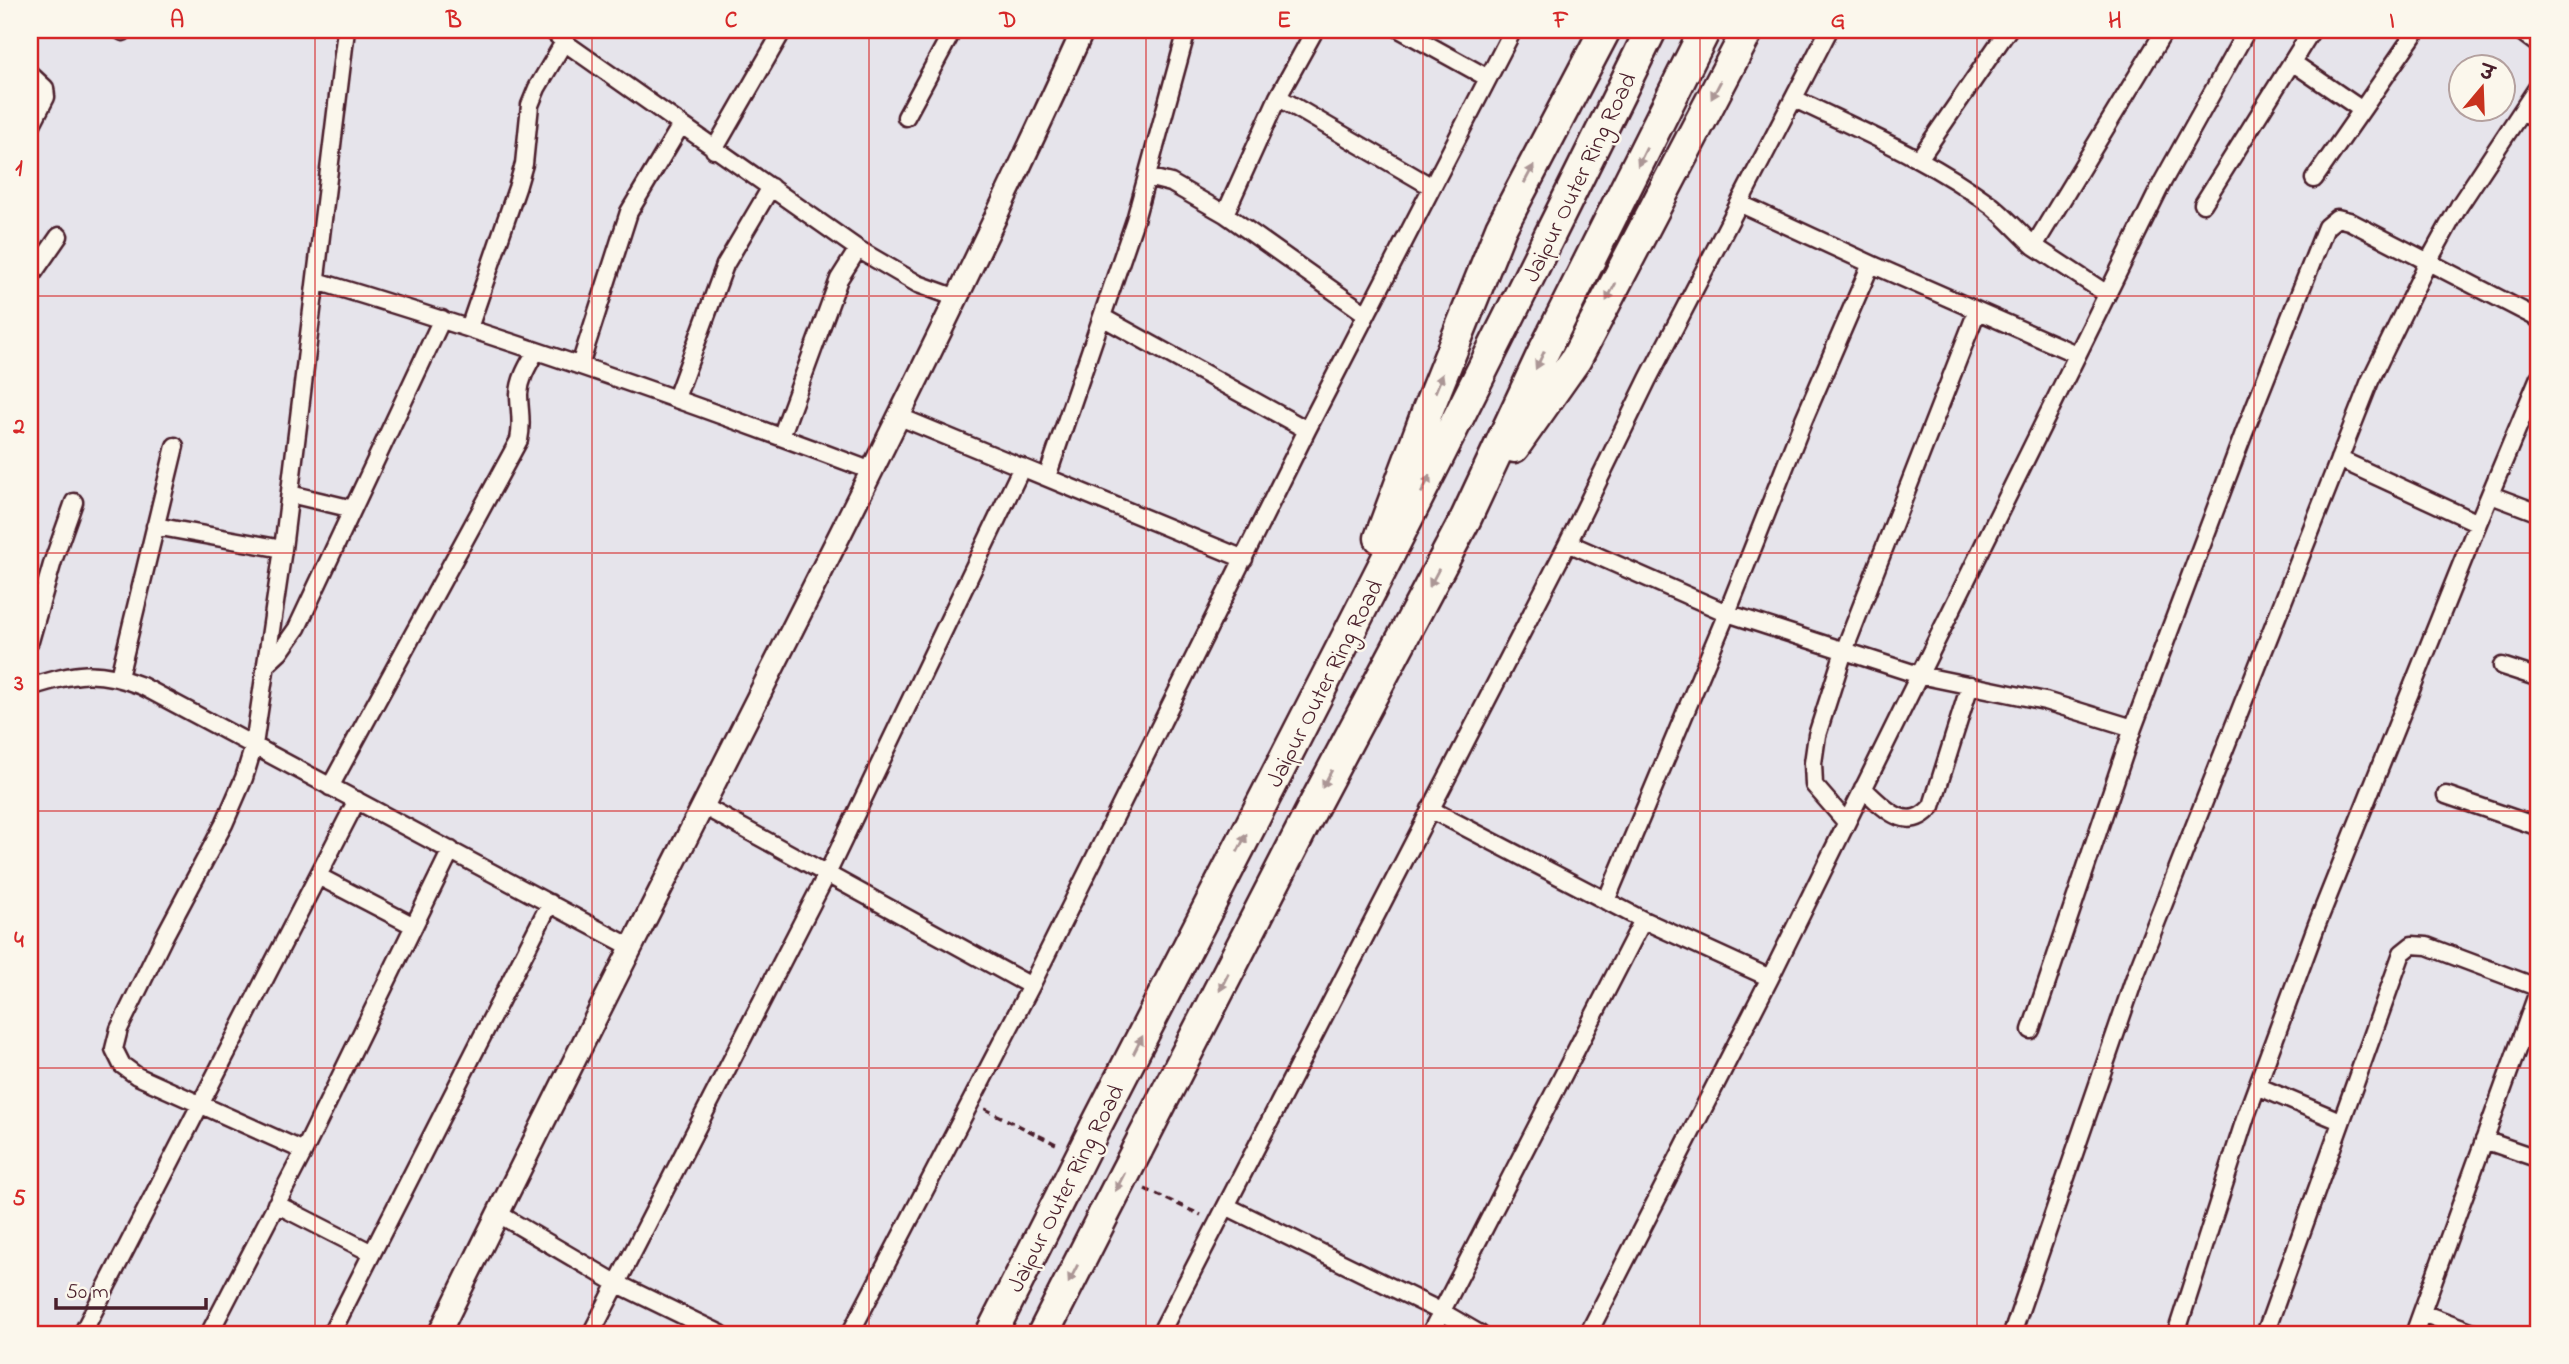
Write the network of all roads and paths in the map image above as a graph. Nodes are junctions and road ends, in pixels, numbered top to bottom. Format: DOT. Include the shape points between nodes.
graph roads {
  1 [pos="346,30"];
  2 [pos="552,30"];
  3 [pos="783,30"];
  4 [pos="953,30"];
  5 [pos="1188,30"];
  6 [pos="1315,30"];
  7 [pos="1401,30"];
  8 [pos="1513,30"];
  9 [pos="1605,30"];
  10 [pos="1651,30"];
  11 [pos="1705,30"];
  12 [pos="1748,30"];
  13 [pos="1829,30"];
  14 [pos="2008,30"];
  15 [pos="2165,30"];
  16 [pos="2247,30"];
  17 [pos="2312,30"];
  18 [pos="2417,30"];
  19 [pos="2519,30"];
  20 [pos="1076,32"];
  21 [pos="564,42"];
  22 [pos="2539,44"];
  23 [pos="2292,62"];
  24 [pos="30,74"];
  25 [pos="1488,78"];
  26 [pos="2539,85"];
  27 [pos="1278,97"];
  28 [pos="1795,99"];
  29 [pos="2362,110"];
  30 [pos="2522,111"];
  31 [pos="906,117"];
  32 [pos="2539,122"];
  33 [pos="681,125"];
  34 [pos="30,128"];
  35 [pos="715,149"];
  36 [pos="1919,159"];
  37 [pos="1147,177"];
  38 [pos="2314,179"];
  39 [pos="771,187"];
  40 [pos="1432,187"];
  41 [pos="1741,204"];
  42 [pos="2203,204"];
  43 [pos="1225,214"];
  44 [pos="59,236"];
  45 [pos="2034,246"];
  46 [pos="858,249"];
  47 [pos="2428,262"];
  48 [pos="1871,264"];
  49 [pos="30,278"];
  50 [pos="317,281"];
  51 [pos="2107,294"];
  52 [pos="957,298"];
  53 [pos="1977,311"];
  54 [pos="1366,314"];
  55 [pos="1102,317"];
  56 [pos="442,319"];
  57 [pos="2539,319"];
  58 [pos="469,328"];
  59 [pos="537,351"];
  60 [pos="2076,355"];
  61 [pos="580,365"];
  62 [pos="2539,377"];
  63 [pos="676,398"];
  64 [pos="900,416"];
  65 [pos="1307,430"];
  66 [pos="781,437"];
  67 [pos="175,446"];
  68 [pos="2339,459"];
  69 [pos="1022,467"];
  70 [pos="872,471"];
  71 [pos="1046,477"];
  72 [pos="289,494"];
  73 [pos="2491,495"];
  74 [pos="74,502"];
  75 [pos="353,509"];
  76 [pos="2539,513"];
  77 [pos="1466,518"];
  78 [pos="2478,523"];
  79 [pos="155,526"];
  80 [pos="1568,542"];
  81 [pos="283,549"];
  82 [pos="1244,559"];
  83 [pos="1727,613"];
  84 [pos="30,641"];
  85 [pos="1844,651"];
  86 [pos="266,665"];
  87 [pos="2502,666"];
  88 [pos="1919,675"];
  89 [pos="1329,676"];
  90 [pos="119,677"];
  91 [pos="2539,678"];
  92 [pos="1970,685"];
  93 [pos="30,687"];
  94 [pos="2133,728"];
  95 [pos="254,745"];
  96 [pos="330,787"];
  97 [pos="1863,788"];
  98 [pos="2446,795"];
  99 [pos="357,800"];
  100 [pos="702,806"];
  101 [pos="1430,809"];
  102 [pos="1846,822"];
  103 [pos="2539,827"];
  104 [pos="451,850"];
  105 [pos="827,874"];
  106 [pos="318,876"];
  107 [pos="1606,901"];
  108 [pos="550,903"];
  109 [pos="1643,920"];
  110 [pos="414,926"];
  111 [pos="631,947"];
  112 [pos="1770,978"];
  113 [pos="1031,986"];
  114 [pos="2539,988"];
  115 [pos="2031,1030"];
  116 [pos="2257,1086"];
  117 [pos="200,1104"];
  118 [pos="2340,1121"];
  119 [pos="2484,1140"];
  120 [pos="304,1151"];
  121 [pos="2539,1159"];
  122 [pos="276,1204"];
  123 [pos="1226,1206"];
  124 [pos="497,1213"];
  125 [pos="372,1253"];
  126 [pos="617,1283"];
  127 [pos="1442,1312"];
  128 [pos="2422,1313"];
  129 [pos="82,1334"];
  130 [pos="209,1334"];
  131 [pos="331,1334"];
  132 [pos="439,1334"];
  133 [pos="591,1334"];
  134 [pos="721,1334"];
  135 [pos="850,1334"];
  136 [pos="991,1334"];
  137 [pos="1043,1334"];
  138 [pos="1160,1334"];
  139 [pos="1430,1334"];
  140 [pos="1480,1334"];
  141 [pos="1588,1334"];
  142 [pos="2012,1334"];
  143 [pos="2176,1334"];
  144 [pos="2265,1334"];
  145 [pos="2414,1334"];
  146 [pos="2479,1334"];
  1 -- 50 [label="street"];
  2 -- 21 [label="street"];
  3 -- 35 [label="street"];
  4 -- 31 [label="street"];
  5 -- 37 [label="street"];
  6 -- 27 [label="street"];
  7 -- 25 [label="street"];
  8 -- 25 [label="street"];
  89 -- 9 [label="highway, one-way" via="1501,228"];
  89 -- 10 [label="highway, Jaipur Outer Ring Road, one-way"];
  11 -- 77 [label="highway, one-way"];
  12 -- 77 [label="highway, one-way" via="1576,359"];
  13 -- 28 [label="street"];
  14 -- 36 [label="street"];
  15 -- 45 [label="street"];
  16 -- 51 [label="street"];
  17 -- 23 [label="street"];
  18 -- 29 [label="street"];
  19 -- 22 [label="street"];
  20 -- 52 [label="street"];
  21 -- 33 [label="street"];
  21 -- 58 [label="street" via="530,105 517,188"];
  23 -- 29 [label="street"];
  23 -- 42 [label="street"];
  24 -- 34 [label="street" via="45,88 46,97"];
  25 -- 40 [label="street"];
  26 -- 30 [label="street"];
  27 -- 40 [label="street"];
  27 -- 43 [label="street"];
  28 -- 36 [label="street"];
  28 -- 41 [label="street"];
  29 -- 38 [label="street"];
  30 -- 32 [label="street"];
  30 -- 47 [label="street"];
  33 -- 35 [label="street"];
  33 -- 61 [label="street" via="629,212"];
  35 -- 39 [label="street"];
  36 -- 45 [label="street" via="1993,207"];
  37 -- 43 [label="street" via="1171,183"];
  37 -- 55 [label="street"];
  39 -- 46 [label="street"];
  39 -- 63 [label="street" via="725,265"];
  40 -- 54 [label="street"];
  41 -- 48 [label="street"];
  41 -- 80 [label="street"];
  43 -- 54 [label="street"];
  44 -- 49 [label="street"];
  45 -- 51 [label="street"];
  46 -- 52 [label="street" via="918,284"];
  46 -- 66 [label="street" via="834,291"];
  47 -- 57 [label="street"];
  47 -- 68 [label="street" via="2370,381"];
  47 -- 94 [label="street" via="2349,221 2337,218 2326,227"];
  48 -- 53 [label="street"];
  48 -- 83 [label="street"];
  50 -- 56 [label="street"];
  50 -- 72 [label="street"];
  51 -- 60 [label="street"];
  52 -- 64 [label="street"];
  53 -- 60 [label="street"];
  53 -- 85 [label="street"];
  54 -- 65 [label="street"];
  55 -- 65 [label="street"];
  55 -- 71 [label="street"];
  56 -- 58 [label="street"];
  56 -- 75 [label="street"];
  58 -- 59 [label="street"];
  59 -- 61 [label="street"];
  59 -- 96 [label="street" via="519,393 523,424 519,440"];
  60 -- 88 [label="street"];
  61 -- 63 [label="street"];
  62 -- 73 [label="street"];
  63 -- 66 [label="street"];
  64 -- 69 [label="street"];
  64 -- 70 [label="street"];
  65 -- 82 [label="street"];
  66 -- 70 [label="street"];
  67 -- 79 [label="street"];
  68 -- 78 [label="street"];
  68 -- 142 [label="street" via="2136,974"];
  69 -- 71 [label="street"];
  69 -- 105 [label="street"];
  70 -- 100 [label="street"];
  71 -- 82 [label="street"];
  72 -- 75 [label="street"];
  72 -- 81 [label="street"];
  73 -- 76 [label="street"];
  73 -- 78 [label="street"];
  74 -- 84 [label="street"];
  75 -- 86 [label="street" via="297,628"];
  77 -- 137 [label="highway, Jaipur Outer Ring Road, one-way, bridge"];
  78 -- 116 [label="street" via="2352,834"];
  79 -- 81 [label="street"];
  79 -- 90 [label="street"];
  80 -- 83 [label="street"];
  80 -- 101 [label="street"];
  81 -- 86 [label="street"];
  82 -- 113 [label="street"];
  83 -- 85 [label="street"];
  83 -- 107 [label="street"];
  85 -- 88 [label="street"];
  85 -- 102 [label="street" via="1812,763 1814,785"];
  86 -- 95 [label="street"];
  87 -- 91 [label="street"];
  88 -- 92 [label="street"];
  88 -- 97 [label="street"];
  136 -- 89 [label="highway, Jaipur Outer Ring Road, one-way, bridge"];
  90 -- 93 [label="street" via="90,673"];
  90 -- 95 [label="street"];
  92 -- 94 [label="street" via="2045,701"];
  92 -- 97 [label="street" via="1932,806 1923,816 1908,820 1888,811"];
  94 -- 115 [label="street"];
  95 -- 96 [label="street"];
  95 -- 117 [label="street" via="224,824 119,1029 114,1049 122,1065 137,1076"];
  96 -- 99 [label="street"];
  97 -- 102 [label="street"];
  98 -- 103 [label="street"];
  99 -- 104 [label="street"];
  99 -- 106 [label="street"];
  100 -- 105 [label="street"];
  100 -- 111 [label="street"];
  101 -- 107 [label="street"];
  101 -- 123 [label="street"];
  102 -- 112 [label="street"];
  104 -- 108 [label="street"];
  104 -- 110 [label="street"];
  105 -- 113 [label="street"];
  105 -- 126 [label="street"];
  106 -- 110 [label="street"];
  106 -- 117 [label="street"];
  107 -- 109 [label="street"];
  108 -- 111 [label="street"];
  108 -- 125 [label="street"];
  109 -- 112 [label="street"];
  109 -- 127 [label="street"];
  110 -- 120 [label="street"];
  111 -- 124 [label="street"];
  112 -- 141 [label="street"];
  113 -- 135 [label="street"];
  114 -- 118 [label="street" via="2427,946 2412,945 2402,953 2394,971"];
  114 -- 119 [label="street"];
  116 -- 118 [label="street"];
  116 -- 143 [label="street"];
  117 -- 120 [label="street"];
  117 -- 129 [label="street"];
  118 -- 144 [label="street"];
  119 -- 121 [label="street"];
  119 -- 128 [label="street"];
  120 -- 122 [label="street"];
  122 -- 125 [label="street"];
  122 -- 130 [label="street"];
  123 -- 127 [label="street"];
  123 -- 138 [label="street"];
  124 -- 126 [label="street"];
  124 -- 132 [label="street"];
  125 -- 131 [label="street"];
  126 -- 133 [label="street"];
  126 -- 134 [label="street"];
  127 -- 139 [label="street"];
  127 -- 140 [label="street"];
  128 -- 145 [label="street"];
  128 -- 146 [label="street"];
}
